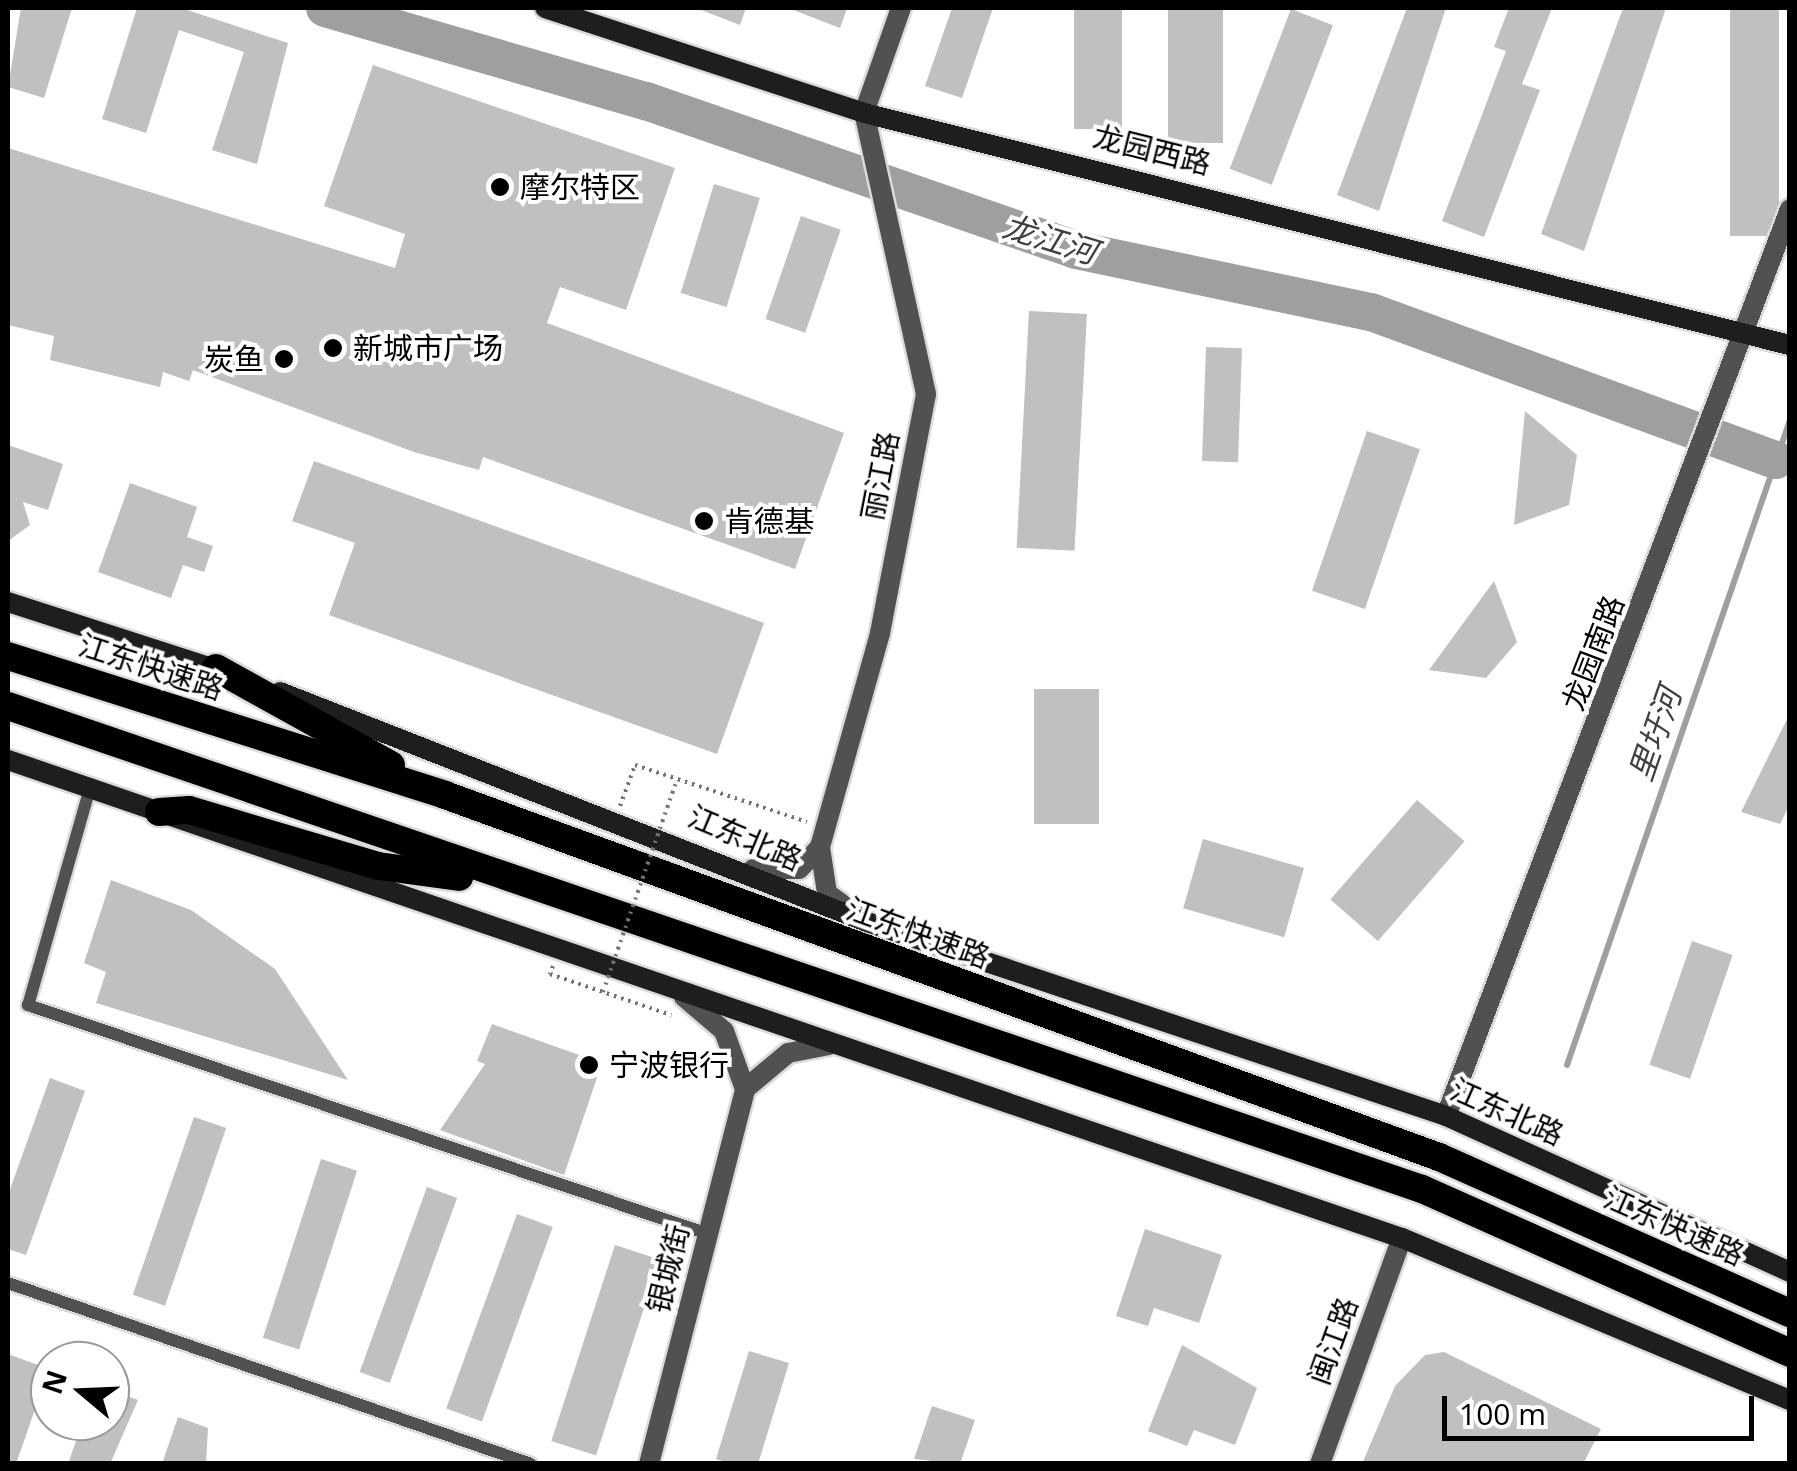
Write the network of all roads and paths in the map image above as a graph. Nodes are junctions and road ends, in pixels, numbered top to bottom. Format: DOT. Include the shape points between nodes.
graph roads {
  1 [pos="546,8"];
  2 [pos="901,8"];
  3 [pos="864,113"];
  4 [pos="1790,209"];
  5 [pos="1749,334"];
  6 [pos="1790,344"];
  7 [pos="8,602"];
  8 [pos="8,656"];
  9 [pos="216,668"];
  10 [pos="8,706"];
  11 [pos="8,760"];
  12 [pos="676,779"];
  13 [pos="90,788"];
  14 [pos="445,794"];
  15 [pos="159,812"];
  16 [pos="616,818"];
  17 [pos="823,838"];
  18 [pos="733,863"];
  19 [pos="522,887"];
  20 [pos="867,922"];
  21 [pos="550,974"];
  22 [pos="603,992"];
  23 [pos="684,997"];
  24 [pos="684,1019"];
  25 [pos="829,1045"];
  26 [pos="746,1089"];
  27 [pos="1446,1116"];
  28 [pos="708,1234"];
  29 [pos="1402,1238"];
  30 [pos="1790,1272"];
  31 [pos="8,1284"];
  32 [pos="1790,1313"];
  33 [pos="1790,1353"];
  34 [pos="1790,1400"];
  35 [pos="531,1464"];
  36 [pos="649,1464"];
  37 [pos="1320,1464"];
  1 -- 3 [label="main road, 龙园西路"];
  2 -- 3 [label="street"];
  3 -- 5 [label="main road, 龙园西路"];
  3 -- 17 [label="street, 丽江路" via="926,394 880,633"];
  4 -- 5 [label="street, 龙园南路"];
  5 -- 6 [label="main road, 龙园西路"];
  5 -- 27 [label="street, 龙园南路"];
  7 -- 9 [label="main road, 江东北路"];
  8 -- 14 [label="highway, 江东快速路"];
  9 -- 14 [label="highway"];
  9 -- 16 [label="main road, 江东北路"];
  10 -- 19 [label="highway"];
  11 -- 13 [label="main road"];
  12 -- 16 [label="path" via="635,765"];
  12 -- 17 [label="path"];
  12 -- 22 [label="path, bridge"];
  13 -- 15 [label="main road"];
  13 -- 28 [label="lane" via="28,1004"];
  14 -- 32 [label="highway, 江东快速路" via="1439,1158"];
  15 -- 19 [label="highway" via="189,810 378,866"];
  15 -- 23 [label="main road"];
  16 -- 18 [label="main road, 江东北路"];
  17 -- 18 [label="street" via="798,869 774,876"];
  17 -- 20 [label="street, 丽江路" via="826,893"];
  18 -- 20 [label="main road, 江东北路"];
  19 -- 33 [label="highway" via="1422,1190"];
  20 -- 27 [label="main road, 江东北路"];
  21 -- 22 [label="path"];
  22 -- 24 [label="path"];
  23 -- 25 [label="main road"];
  23 -- 26 [label="street" via="724,1030"];
  25 -- 26 [label="street" via="788,1053"];
  25 -- 29 [label="main road"];
  26 -- 28 [label="street, 银城街"];
  27 -- 30 [label="main road, 江东北路"];
  28 -- 36 [label="street, 银城街"];
  29 -- 34 [label="main road"];
  29 -- 37 [label="street, 闽江路"];
  31 -- 35 [label="lane"];
}
